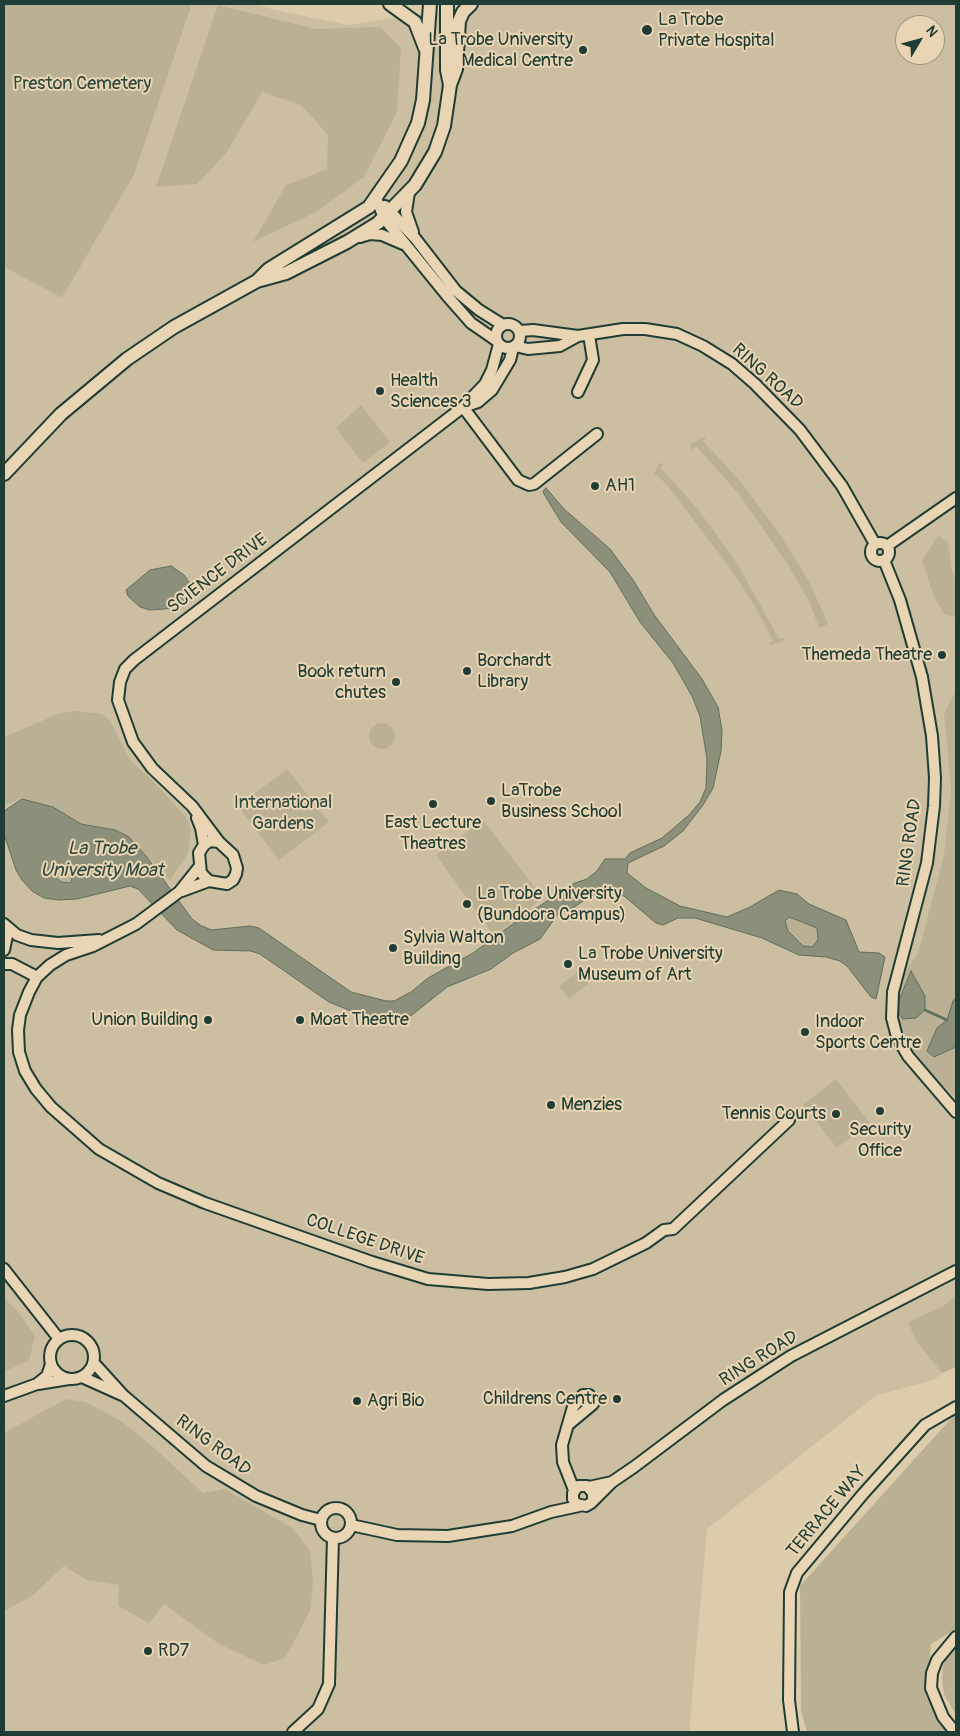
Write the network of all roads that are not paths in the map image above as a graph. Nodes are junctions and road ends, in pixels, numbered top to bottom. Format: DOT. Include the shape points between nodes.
graph roads {
  1 [pos="390,4"];
  2 [pos="430,4"];
  3 [pos="447,4"];
  4 [pos="471,4"];
  5 [pos="427,53"];
  6 [pos="450,86"];
  7 [pos="409,192"];
  8 [pos="376,198"];
  9 [pos="387,215"];
  10 [pos="415,238"];
  11 [pos="347,242"];
  12 [pos="408,248"];
  13 [pos="256,282"];
  14 [pos="503,325"];
  15 [pos="520,331"];
  16 [pos="589,335"];
  17 [pos="578,336"];
  18 [pos="498,343"];
  19 [pos="514,347"];
  20 [pos="488,387"];
  21 [pos="578,392"];
  22 [pos="463,407"];
  23 [pos="597,434"];
  24 [pos="4,474"];
  25 [pos="956,498"];
  26 [pos="875,544"];
  27 [pos="887,546"];
  28 [pos="884,560"];
  29 [pos="192,806"];
  30 [pos="219,842"];
  31 [pos="204,845"];
  32 [pos="199,867"];
  33 [pos="209,881"];
  34 [pos="179,892"];
  35 [pos="4,923"];
  36 [pos="102,940"];
  37 [pos="4,950"];
  38 [pos="4,964"];
  39 [pos="37,977"];
  40 [pos="956,1112"];
  41 [pos="790,1120"];
  42 [pos="4,1269"];
  43 [pos="956,1272"];
  44 [pos="59,1339"];
  45 [pos="94,1363"];
  46 [pos="51,1364"];
  47 [pos="82,1377"];
  48 [pos="69,1379"];
  49 [pos="37,1384"];
  50 [pos="123,1395"];
  51 [pos="4,1396"];
  52 [pos="956,1406"];
  53 [pos="569,1424"];
  54 [pos="565,1468"];
  55 [pos="612,1482"];
  56 [pos="586,1486"];
  57 [pos="573,1492"];
  58 [pos="593,1500"];
  59 [pos="579,1506"];
  60 [pos="551,1512"];
  61 [pos="321,1520"];
  62 [pos="351,1525"];
  63 [pos="333,1538"];
  64 [pos="956,1637"];
  65 [pos="293,1732"];
  66 [pos="792,1732"];
  67 [pos="955,1732"];
  1 -- 5 [label="main road" via="415,22"];
  2 -- 5 [label="main road"];
  3 -- 6 [label="main road"];
  4 -- 6 [label="main road" via="459,22 456,69"];
  5 -- 8 [label="main road" via="418,123 401,161"];
  6 -- 7 [label="main road" via="444,126 435,152"];
  7 -- 9 [label="main road"];
  7 -- 10 [label="street" via="406,212"];
  8 -- 9 [label="street"];
  8 -- 13 [label="main road" via="363,212 269,269"];
  9 -- 10 [label="street"];
  9 -- 11 [label="main road"];
  9 -- 12 [label="street"];
  10 -- 14 [label="street" via="456,291"];
  11 -- 12 [label="street" via="370,234 390,237"];
  11 -- 13 [label="main road" via="286,273"];
  12 -- 18 [label="street" via="471,323"];
  13 -- 24 [label="main road" via="174,326 127,359 61,414"];
  14 -- 15 [label="street" via="512,324"];
  14 -- 18 [label="street" via="496,332"];
  15 -- 17 [label="street, RING ROAD"];
  15 -- 19 [label="street" via="520,341"];
  16 -- 17 [label="street, RING ROAD"];
  16 -- 21 [label="street" via="593,360"];
  16 -- 26 [label="street, RING ROAD" via="623,329 664,332 693,341 732,364 806,437 842,486"];
  17 -- 19 [label="street, RING ROAD" via="560,346"];
  18 -- 19 [label="street" via="504,348"];
  18 -- 20 [label="street"];
  19 -- 20 [label="street, SCIENCE DRIVE" via="510,360"];
  20 -- 22 [label="street, SCIENCE DRIVE" via="478,402"];
  22 -- 23 [label="street" via="518,480 529,485"];
  22 -- 29 [label="street, SCIENCE DRIVE" via="126,669 120,682 118,700 133,742 152,768"];
  25 -- 27 [label="street"];
  26 -- 27 [label="street"];
  26 -- 28 [label="street" via="872,556 876,560"];
  27 -- 28 [label="street" via="889,553"];
  28 -- 40 [label="street, RING ROAD" via="900,600 922,677 932,736 934,778 927,863 893,992 892,1018 897,1037 908,1056"];
  29 -- 30 [label="street, SCIENCE DRIVE"];
  29 -- 31 [label="street, SCIENCE DRIVE" via="202,828"];
  30 -- 31 [label="street" via="210,841"];
  30 -- 33 [label="street" via="233,854 236,874 227,884"];
  31 -- 32 [label="street" via="199,853"];
  32 -- 33 [label="street"];
  32 -- 34 [label="street, COLLEGE DRIVE"];
  33 -- 34 [label="street, COLLEGE DRIVE"];
  34 -- 36 [label="street, COLLEGE DRIVE" via="128,930"];
  35 -- 36 [label="street, COLLEGE DRIVE" via="17,935 31,940 58,943"];
  35 -- 37 [label="street"];
  36 -- 39 [label="street, COLLEGE DRIVE" via="66,955"];
  38 -- 39 [label="street" via="12,964"];
  39 -- 41 [label="street, COLLEGE DRIVE" via="23,1005 18,1030 19,1052 25,1071 51,1107 99,1150 130,1169 205,1203 428,1279 509,1284 565,1277 593,1269 646,1244 664,1230 673,1229"];
  42 -- 44 [label="street"];
  43 -- 55 [label="street, RING ROAD" via="767,1371"];
  44 -- 45 [label="street" via="72,1335 83,1338 92,1347"];
  44 -- 46 [label="street" via="50,1355"];
  45 -- 47 [label="street" via="88,1374"];
  45 -- 50 [label="street, RING ROAD"];
  46 -- 48 [label="street" via="58,1374"];
  46 -- 49 [label="street" via="47,1376"];
  47 -- 48 [label="street"];
  47 -- 50 [label="street, RING ROAD"];
  48 -- 49 [label="street"];
  49 -- 51 [label="street"];
  50 -- 61 [label="street, RING ROAD" via="206,1466 256,1496"];
  52 -- 66 [label="street, TERRACE WAY" via="925,1425 862,1494 797,1573 790,1592 789,1700"];
  53 -- 54 [label="street" via="562,1445"];
  54 -- 56 [label="street"];
  54 -- 57 [label="street"];
  55 -- 56 [label="street, RING ROAD"];
  55 -- 58 [label="street"];
  56 -- 57 [label="street" via="578,1486"];
  56 -- 58 [label="street" via="593,1493"];
  57 -- 59 [label="street" via="574,1502"];
  57 -- 60 [label="street"];
  58 -- 59 [label="street" via="586,1506"];
  59 -- 60 [label="street"];
  60 -- 62 [label="street" via="512,1526 448,1536 397,1535"];
  61 -- 62 [label="street" via="329,1509 338,1508 346,1513"];
  61 -- 63 [label="street" via="325,1534"];
  62 -- 63 [label="street" via="347,1534"];
  63 -- 65 [label="street" via="329,1684 318,1709"];
  64 -- 67 [label="street" via="937,1660 931,1688 943,1717"];
}
